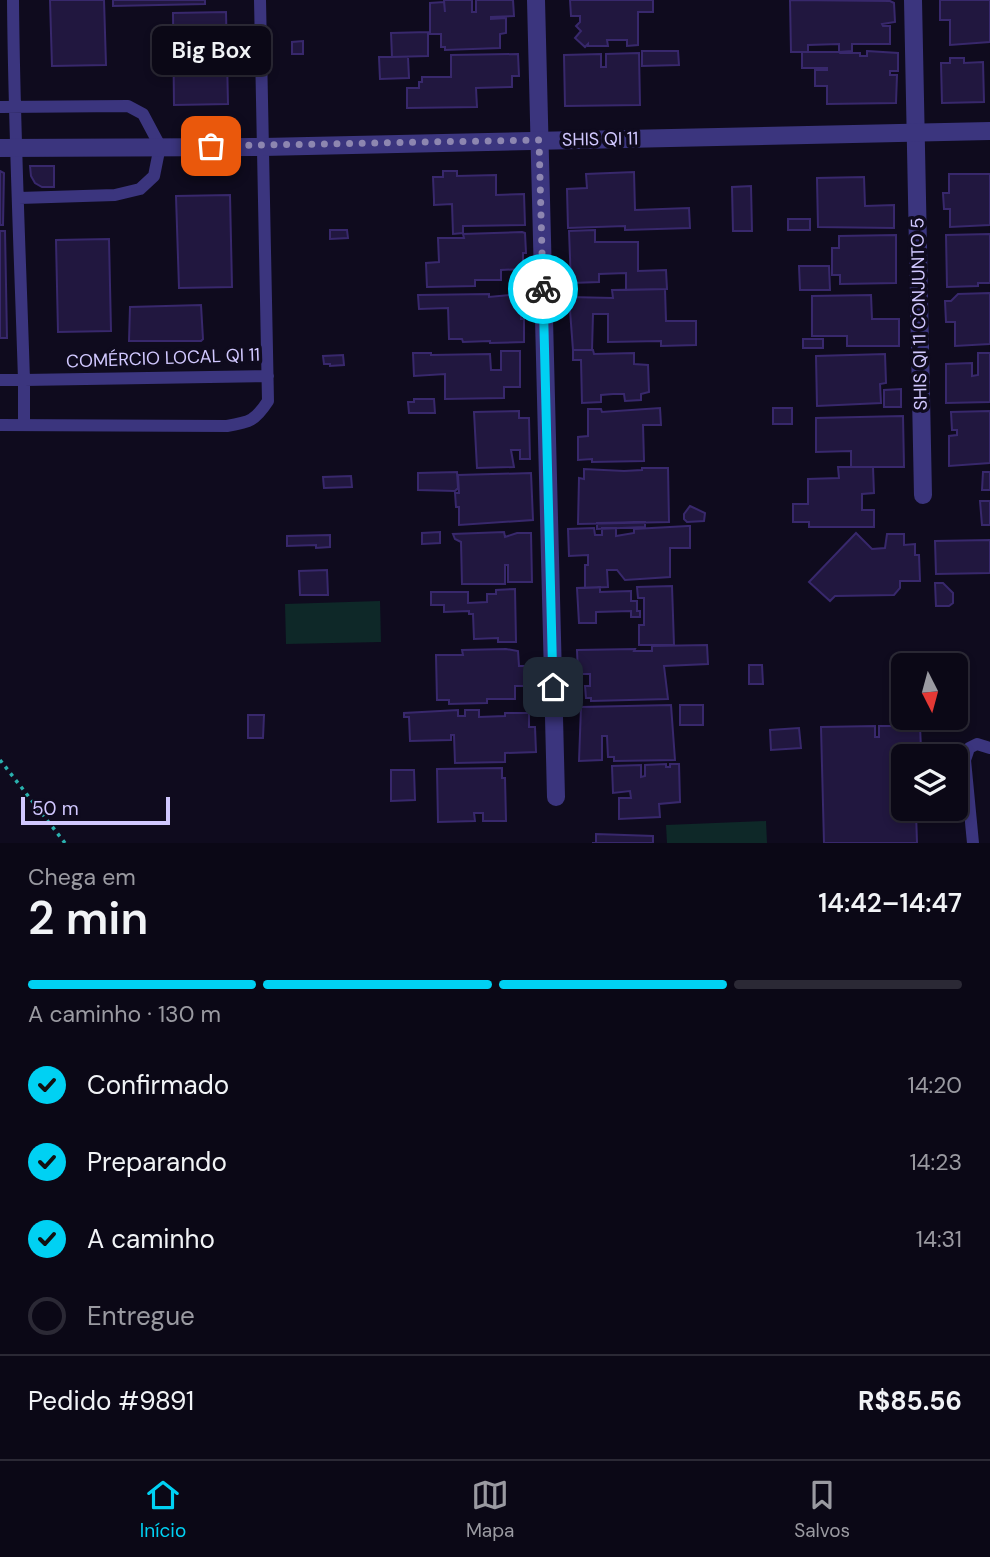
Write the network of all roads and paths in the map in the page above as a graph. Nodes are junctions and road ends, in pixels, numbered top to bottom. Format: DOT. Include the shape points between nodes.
graph roads {
  1 [pos="13,0"];
  2 [pos="260,0"];
  3 [pos="536,0"];
  4 [pos="913,0"];
  5 [pos="7,62"];
  6 [pos="0,107"];
  7 [pos="14,107"];
  8 [pos="990,131"];
  9 [pos="915,134"];
  10 [pos="539,140"];
  11 [pos="160,146"];
  12 [pos="263,146"];
  13 [pos="8,148"];
  14 [pos="19,198"];
  15 [pos="268,376"];
  16 [pos="0,380"];
  17 [pos="24,380"];
  18 [pos="0,425"];
  19 [pos="24,425"];
  20 [pos="923,495"];
  21 [pos="990,748"];
  22 [pos="0,760"];
  23 [pos="556,797"];
  24 [pos="65,843"];
  25 [pos="972,843"];
  1 -- 5 [label="lane"];
  2 -- 12 [label="lane, COMÉRCIO LOCAL QI 11"];
  3 -- 10 [label="street"];
  4 -- 9 [label="street, SHIS QI 11 CONJUNTO 5"];
  5 -- 7 [label="lane"];
  6 -- 7 [label="lane"];
  7 -- 11 [label="lane" via="128,106 143,114"];
  7 -- 13 [label="lane"];
  8 -- 9 [label="street, SHIS QI 11"];
  9 -- 10 [label="street, SHIS QI 11"];
  9 -- 20 [label="street, SHIS QI 11 CONJUNTO 5"];
  10 -- 12 [label="street, SHIS QI 11"];
  10 -- 23 [label="street"];
  11 -- 12 [label="street, SHIS QI 11"];
  11 -- 13 [label="street, SHIS QI 11"];
  11 -- 14 [label="lane" via="154,176 140,189 115,195"];
  12 -- 15 [label="lane, COMÉRCIO LOCAL QI 11"];
  13 -- 14 [label="lane"];
  14 -- 17 [label="lane"];
  15 -- 17 [label="lane, COMÉRCIO LOCAL QI 11"];
  15 -- 19 [label="lane" via="268,401 258,417 246,423"];
  16 -- 17 [label="lane, COMÉRCIO LOCAL QI 11"];
  17 -- 19 [label="lane"];
  18 -- 19 [label="lane"];
  21 -- 25 [label="lane" via="977,744 969,748 965,760"];
  22 -- 24 [label="path"];
}
